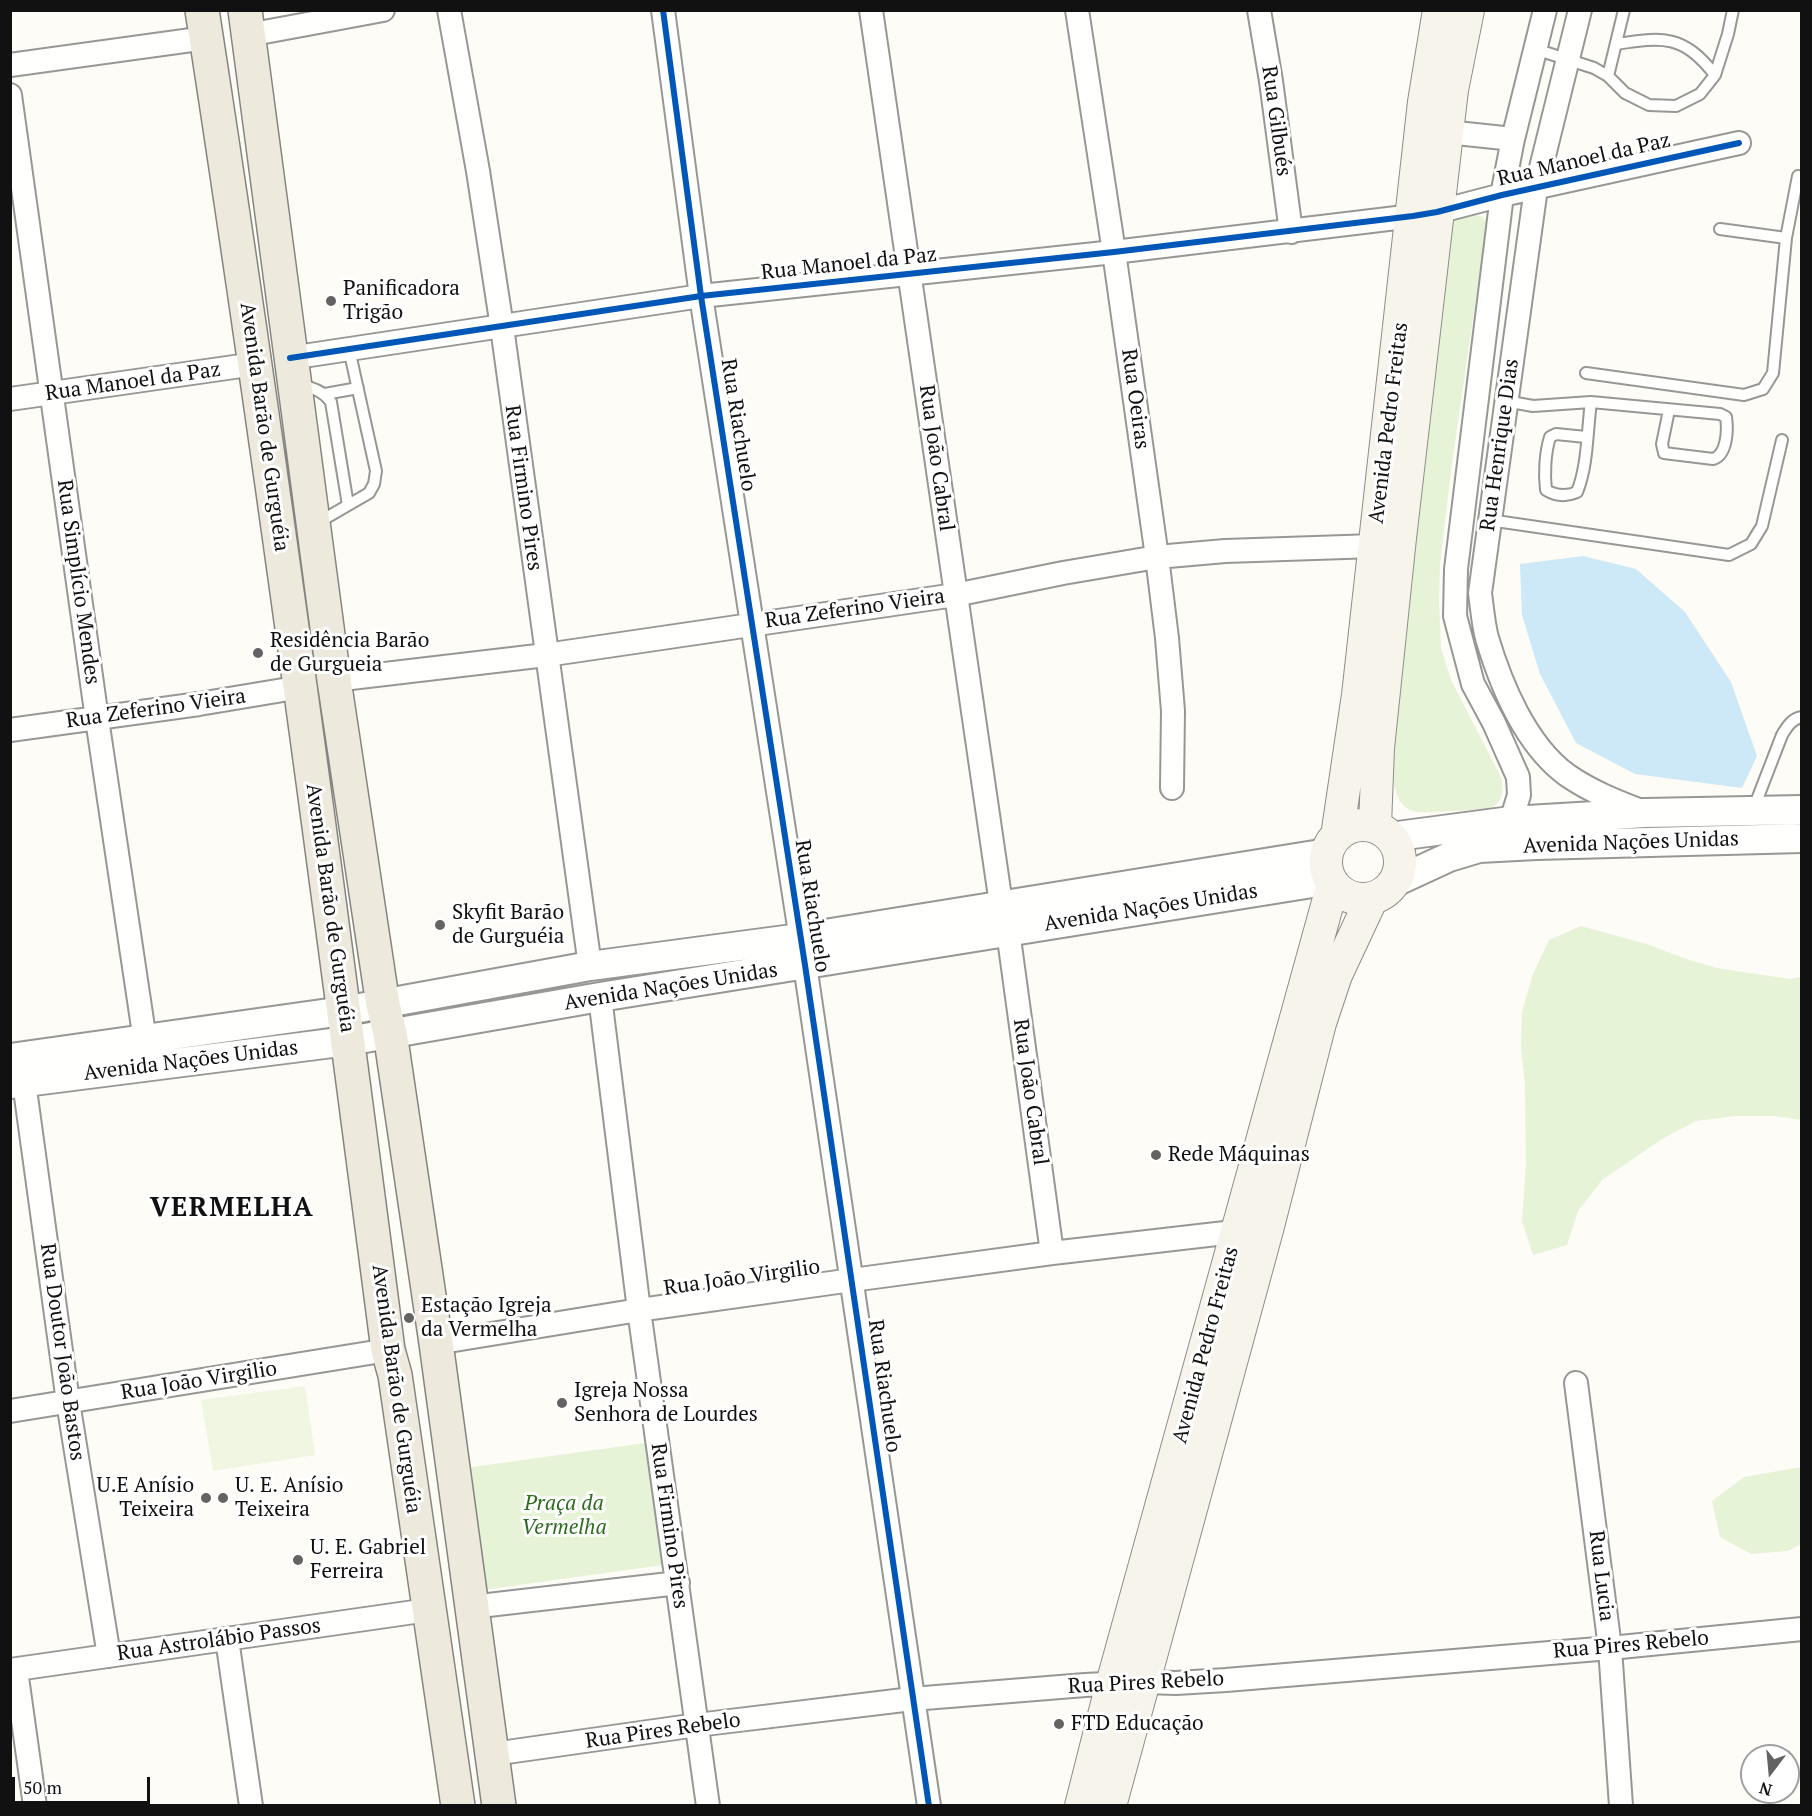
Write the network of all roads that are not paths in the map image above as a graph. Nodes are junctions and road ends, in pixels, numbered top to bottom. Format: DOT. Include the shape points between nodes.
graph roads {
  1 [pos="384,10"];
  2 [pos="449,10"];
  3 [pos="663,10"];
  4 [pos="871,10"];
  5 [pos="1077,10"];
  6 [pos="1259,10"];
  7 [pos="1439,10"];
  8 [pos="1468,10"];
  9 [pos="1545,10"];
  10 [pos="1580,10"];
  11 [pos="1624,10"];
  12 [pos="1733,10"];
  13 [pos="246,23"];
  14 [pos="204,24"];
  15 [pos="1616,44"];
  16 [pos="1535,49"];
  17 [pos="1567,59"];
  18 [pos="10,65"];
  19 [pos="1608,75"];
  20 [pos="1715,75"];
  21 [pos="10,95"];
  22 [pos="1447,132"];
  23 [pos="1513,139"];
  24 [pos="1739,143"];
  25 [pos="1798,176"];
  26 [pos="1536,188"];
  27 [pos="1502,195"];
  28 [pos="1425,214"];
  29 [pos="1720,229"];
  30 [pos="1291,232"];
  31 [pos="1786,238"];
  32 [pos="1114,252"];
  33 [pos="910,274"];
  34 [pos="702,296"];
  35 [pos="502,327"];
  36 [pos="349,349"];
  37 [pos="255,364"];
  38 [pos="291,370"];
  39 [pos="1586,373"];
  40 [pos="358,388"];
  41 [pos="50,393"];
  42 [pos="325,394"];
  43 [pos="10,399"];
  44 [pos="1505,401"];
  45 [pos="1591,402"];
  46 [pos="1669,410"];
  47 [pos="1586,437"];
  48 [pos="1782,440"];
  49 [pos="348,505"];
  50 [pos="1462,517"];
  51 [pos="1489,520"];
  52 [pos="313,526"];
  53 [pos="1375,546"];
  54 [pos="1157,557"];
  55 [pos="955,595"];
  56 [pos="752,623"];
  57 [pos="546,655"];
  58 [pos="334,680"];
  59 [pos="301,687"];
  60 [pos="1802,717"];
  61 [pos="97,719"];
  62 [pos="10,730"];
  63 [pos="1172,789"];
  64 [pos="1802,810"];
  65 [pos="1753,811"];
  66 [pos="1645,813"];
  67 [pos="1511,821"];
  68 [pos="1383,832"];
  69 [pos="1802,838"];
  70 [pos="1332,863"];
  71 [pos="1383,890"];
  72 [pos="1004,918"];
  73 [pos="802,952"];
  74 [pos="590,966"];
  75 [pos="600,997"];
  76 [pos="387,1019"];
  77 [pos="346,1026"];
  78 [pos="147,1054"];
  79 [pos="15,1075"];
  80 [pos="1253,1230"];
  81 [pos="1052,1253"];
  82 [pos="852,1280"];
  83 [pos="639,1310"];
  84 [pos="436,1343"];
  85 [pos="388,1350"];
  86 [pos="1575,1383"];
  87 [pos="68,1402"];
  88 [pos="10,1411"];
  89 [pos="678,1583"];
  90 [pos="471,1607"];
  91 [pos="428,1610"];
  92 [pos="1802,1629"];
  93 [pos="226,1639"];
  94 [pos="1610,1648"];
  95 [pos="109,1656"];
  96 [pos="13,1670"];
  97 [pos="1145,1682"];
  98 [pos="1112,1684"];
  99 [pos="912,1699"];
  100 [pos="697,1725"];
  101 [pos="493,1755"];
  102 [pos="36,1806"];
  103 [pos="251,1806"];
  104 [pos="458,1806"];
  105 [pos="499,1806"];
  106 [pos="708,1806"];
  107 [pos="929,1806"];
  108 [pos="1081,1806"];
  109 [pos="1110,1806"];
  110 [pos="1621,1806"];
  1 -- 13 [label="street"];
  2 -- 35 [label="street, Rua Firmino Pires"];
  3 -- 34 [label="street, Rua Riachuelo"];
  4 -- 33 [label="street, Rua João Cabral"];
  5 -- 32 [label="street, Rua Oeiras"];
  6 -- 30 [label="street, Rua Gilbués"];
  7 -- 28 [label="main road, Avenida Pedro Freitas" via="1424,102"];
  8 -- 22 [label="main road, Avenida Pedro Freitas"];
  9 -- 16 [label="street, Rua Henrique Dias"];
  10 -- 17 [label="street, Rua Henrique Dias"];
  11 -- 15 [label="lane"];
  12 -- 20 [label="lane"];
  13 -- 38 [label="main road, Avenida Barão de Gurguéia"];
  14 -- 18 [label="street"];
  14 -- 37 [label="main road, Avenida Barão de Gurguéia"];
  15 -- 19 [label="lane"];
  15 -- 20 [label="lane" via="1654,38 1683,45 1702,58"];
  16 -- 17 [label="lane"];
  16 -- 23 [label="street, Rua Henrique Dias"];
  17 -- 19 [label="lane"];
  17 -- 26 [label="street, Rua Henrique Dias"];
  19 -- 20 [label="lane" via="1625,93 1649,105 1676,106 1700,94"];
  21 -- 41 [label="street, Rua Simplício Mendes"];
  22 -- 23 [label="street"];
  22 -- 28 [label="main road, Avenida Pedro Freitas"];
  23 -- 27 [label="street, Rua Henrique Dias"];
  24 -- 26 [label="street, Rua Manoel da Paz"];
  25 -- 31 [label="lane"];
  26 -- 27 [label="street, Rua Manoel da Paz"];
  26 -- 44 [label="street, Rua Henrique Dias"];
  27 -- 28 [label="street, Rua Manoel da Paz"];
  27 -- 50 [label="street, Rua Henrique Dias"];
  28 -- 30 [label="street, Rua Manoel da Paz"];
  28 -- 53 [label="main road, Avenida Pedro Freitas"];
  28 -- 68 [label="main road, Avenida Pedro Freitas" via="1376,778"];
  29 -- 31 [label="lane"];
  30 -- 32 [label="street, Rua Manoel da Paz"];
  31 -- 39 [label="lane" via="1773,373 1763,389 1744,395"];
  32 -- 33 [label="street, Rua Manoel da Paz"];
  32 -- 54 [label="street, Rua Oeiras"];
  33 -- 34 [label="street, Rua Manoel da Paz"];
  33 -- 55 [label="street, Rua João Cabral"];
  34 -- 35 [label="street, Rua Manoel da Paz"];
  34 -- 56 [label="street, Rua Riachuelo"];
  35 -- 36 [label="street, Rua Manoel da Paz"];
  35 -- 57 [label="street, Rua Firmino Pires"];
  36 -- 38 [label="street, Rua Manoel da Paz"];
  36 -- 40 [label="lane"];
  37 -- 41 [label="street, Rua Manoel da Paz"];
  37 -- 59 [label="main road, Avenida Barão de Gurguéia"];
  38 -- 42 [label="lane"];
  38 -- 52 [label="main road, Avenida Barão de Gurguéia"];
  40 -- 42 [label="lane"];
  40 -- 49 [label="lane" via="375,471 374,484 369,493"];
  41 -- 43 [label="street, Rua Manoel da Paz"];
  41 -- 61 [label="street, Rua Simplício Mendes"];
  42 -- 49 [label="lane" via="331,402"];
  44 -- 45 [label="lane" via="1533,406"];
  44 -- 51 [label="street, Rua Henrique Dias"];
  45 -- 46 [label="lane"];
  45 -- 47 [label="lane"];
  46 -- 46 [label="lane" via="1726,417 1719,457 1664,453 1662,444"];
  47 -- 47 [label="lane" via="1581,482 1576,492 1569,496 1546,490 1550,437"];
  48 -- 51 [label="lane" via="1762,526 1751,544 1729,555"];
  49 -- 52 [label="lane"];
  50 -- 51 [label="street"];
  50 -- 67 [label="street, Rua Henrique Dias" via="1455,616 1473,684 1518,777 1520,795"];
  51 -- 66 [label="street, Rua Henrique Dias" via="1480,592 1487,636 1513,704 1533,740 1565,773 1596,793"];
  52 -- 58 [label="main road, Avenida Barão de Gurguéia"];
  53 -- 54 [label="street, Rua Zeferino Vieira"];
  53 -- 70 [label="main road, Avenida Pedro Freitas" via="1358,694"];
  54 -- 55 [label="street, Rua Zeferino Vieira"];
  54 -- 63 [label="street, Rua Oeiras" via="1173,711"];
  55 -- 56 [label="street, Rua Zeferino Vieira"];
  55 -- 72 [label="street, Rua João Cabral"];
  56 -- 57 [label="street, Rua Zeferino Vieira"];
  56 -- 73 [label="street, Rua Riachuelo"];
  57 -- 58 [label="street, Rua Zeferino Vieira"];
  57 -- 74 [label="street, Rua Firmino Pires"];
  58 -- 76 [label="main road, Avenida Barão de Gurguéia"];
  59 -- 61 [label="street, Rua Zeferino Vieira"];
  59 -- 77 [label="main road, Avenida Barão de Gurguéia"];
  60 -- 65 [label="lane" via="1788,725 1782,735"];
  61 -- 62 [label="street, Rua Zeferino Vieira"];
  61 -- 78 [label="street, Rua Simplício Mendes"];
  64 -- 65 [label="street, Avenida Nações Unidas"];
  65 -- 66 [label="street, Avenida Nações Unidas"];
  66 -- 67 [label="street, Avenida Nações Unidas"];
  67 -- 68 [label="street, Avenida Nações Unidas"];
  68 -- 70 [label="main road" via="1353,826"];
  68 -- 71 [label="main road" via="1397,847 1400,859 1399,870"];
  69 -- 71 [label="street, Avenida Nações Unidas" via="1479,848 1449,857"];
  70 -- 71 [label="main road" via="1341,892 1350,897 1361,899"];
  70 -- 72 [label="street, Avenida Nações Unidas"];
  70 -- 80 [label="main road, Avenida Pedro Freitas"];
  71 -- 80 [label="main road, Avenida Pedro Freitas" via="1336,975"];
  72 -- 73 [label="street, Avenida Nações Unidas"];
  72 -- 81 [label="street, Rua João Cabral"];
  73 -- 74 [label="street, Avenida Nações Unidas"];
  73 -- 75 [label="street, Avenida Nações Unidas"];
  73 -- 82 [label="street, Rua Riachuelo"];
  74 -- 76 [label="street, Avenida Nações Unidas"];
  75 -- 76 [label="street, Avenida Nações Unidas"];
  75 -- 83 [label="street, Rua Firmino Pires"];
  76 -- 77 [label="street, Avenida Nações Unidas"];
  76 -- 84 [label="main road, Avenida Barão de Gurguéia"];
  77 -- 78 [label="street, Avenida Nações Unidas"];
  77 -- 85 [label="main road, Avenida Barão de Gurguéia"];
  78 -- 79 [label="street, Avenida Nações Unidas"];
  79 -- 87 [label="street, Rua Doutor João Bastos"];
  80 -- 81 [label="street, Rua João Virgilio"];
  80 -- 97 [label="main road, Avenida Pedro Freitas" via="1221,1396"];
  80 -- 98 [label="main road, Avenida Pedro Freitas"];
  81 -- 82 [label="street, Rua João Virgilio"];
  82 -- 83 [label="street, Rua João Virgilio"];
  82 -- 99 [label="street, Rua Riachuelo"];
  83 -- 84 [label="street, Rua João Virgilio"];
  83 -- 89 [label="street, Rua Firmino Pires"];
  84 -- 90 [label="main road, Avenida Barão de Gurguéia"];
  85 -- 87 [label="street, Rua João Virgilio"];
  85 -- 91 [label="main road, Avenida Barão de Gurguéia" via="395,1375"];
  86 -- 94 [label="street, Rua Lucia"];
  87 -- 88 [label="street, Rua João Virgilio"];
  87 -- 95 [label="street, Rua Doutor João Bastos"];
  89 -- 90 [label="street"];
  89 -- 100 [label="street, Rua Firmino Pires"];
  90 -- 101 [label="main road, Avenida Barão de Gurguéia"];
  91 -- 93 [label="street, Rua Astrolábio Passos"];
  91 -- 104 [label="main road, Avenida Barão de Gurguéia"];
  92 -- 94 [label="street, Rua Pires Rebelo"];
  93 -- 95 [label="street, Rua Astrolábio Passos"];
  93 -- 103 [label="street"];
  94 -- 97 [label="street, Rua Pires Rebelo" via="1176,1683"];
  94 -- 110 [label="street, Rua Lucia"];
  95 -- 96 [label="street, Rua Astrolábio Passos"];
  96 -- 102 [label="street"];
  97 -- 98 [label="street, Rua Pires Rebelo"];
  97 -- 109 [label="main road, Avenida Pedro Freitas"];
  98 -- 99 [label="street, Rua Pires Rebelo"];
  98 -- 108 [label="main road, Avenida Pedro Freitas"];
  99 -- 100 [label="street, Rua Pires Rebelo"];
  99 -- 107 [label="street, Rua Riachuelo"];
  100 -- 101 [label="street, Rua Pires Rebelo"];
  100 -- 106 [label="street, Rua Firmino Pires"];
  101 -- 105 [label="main road, Avenida Barão de Gurguéia"];
}
